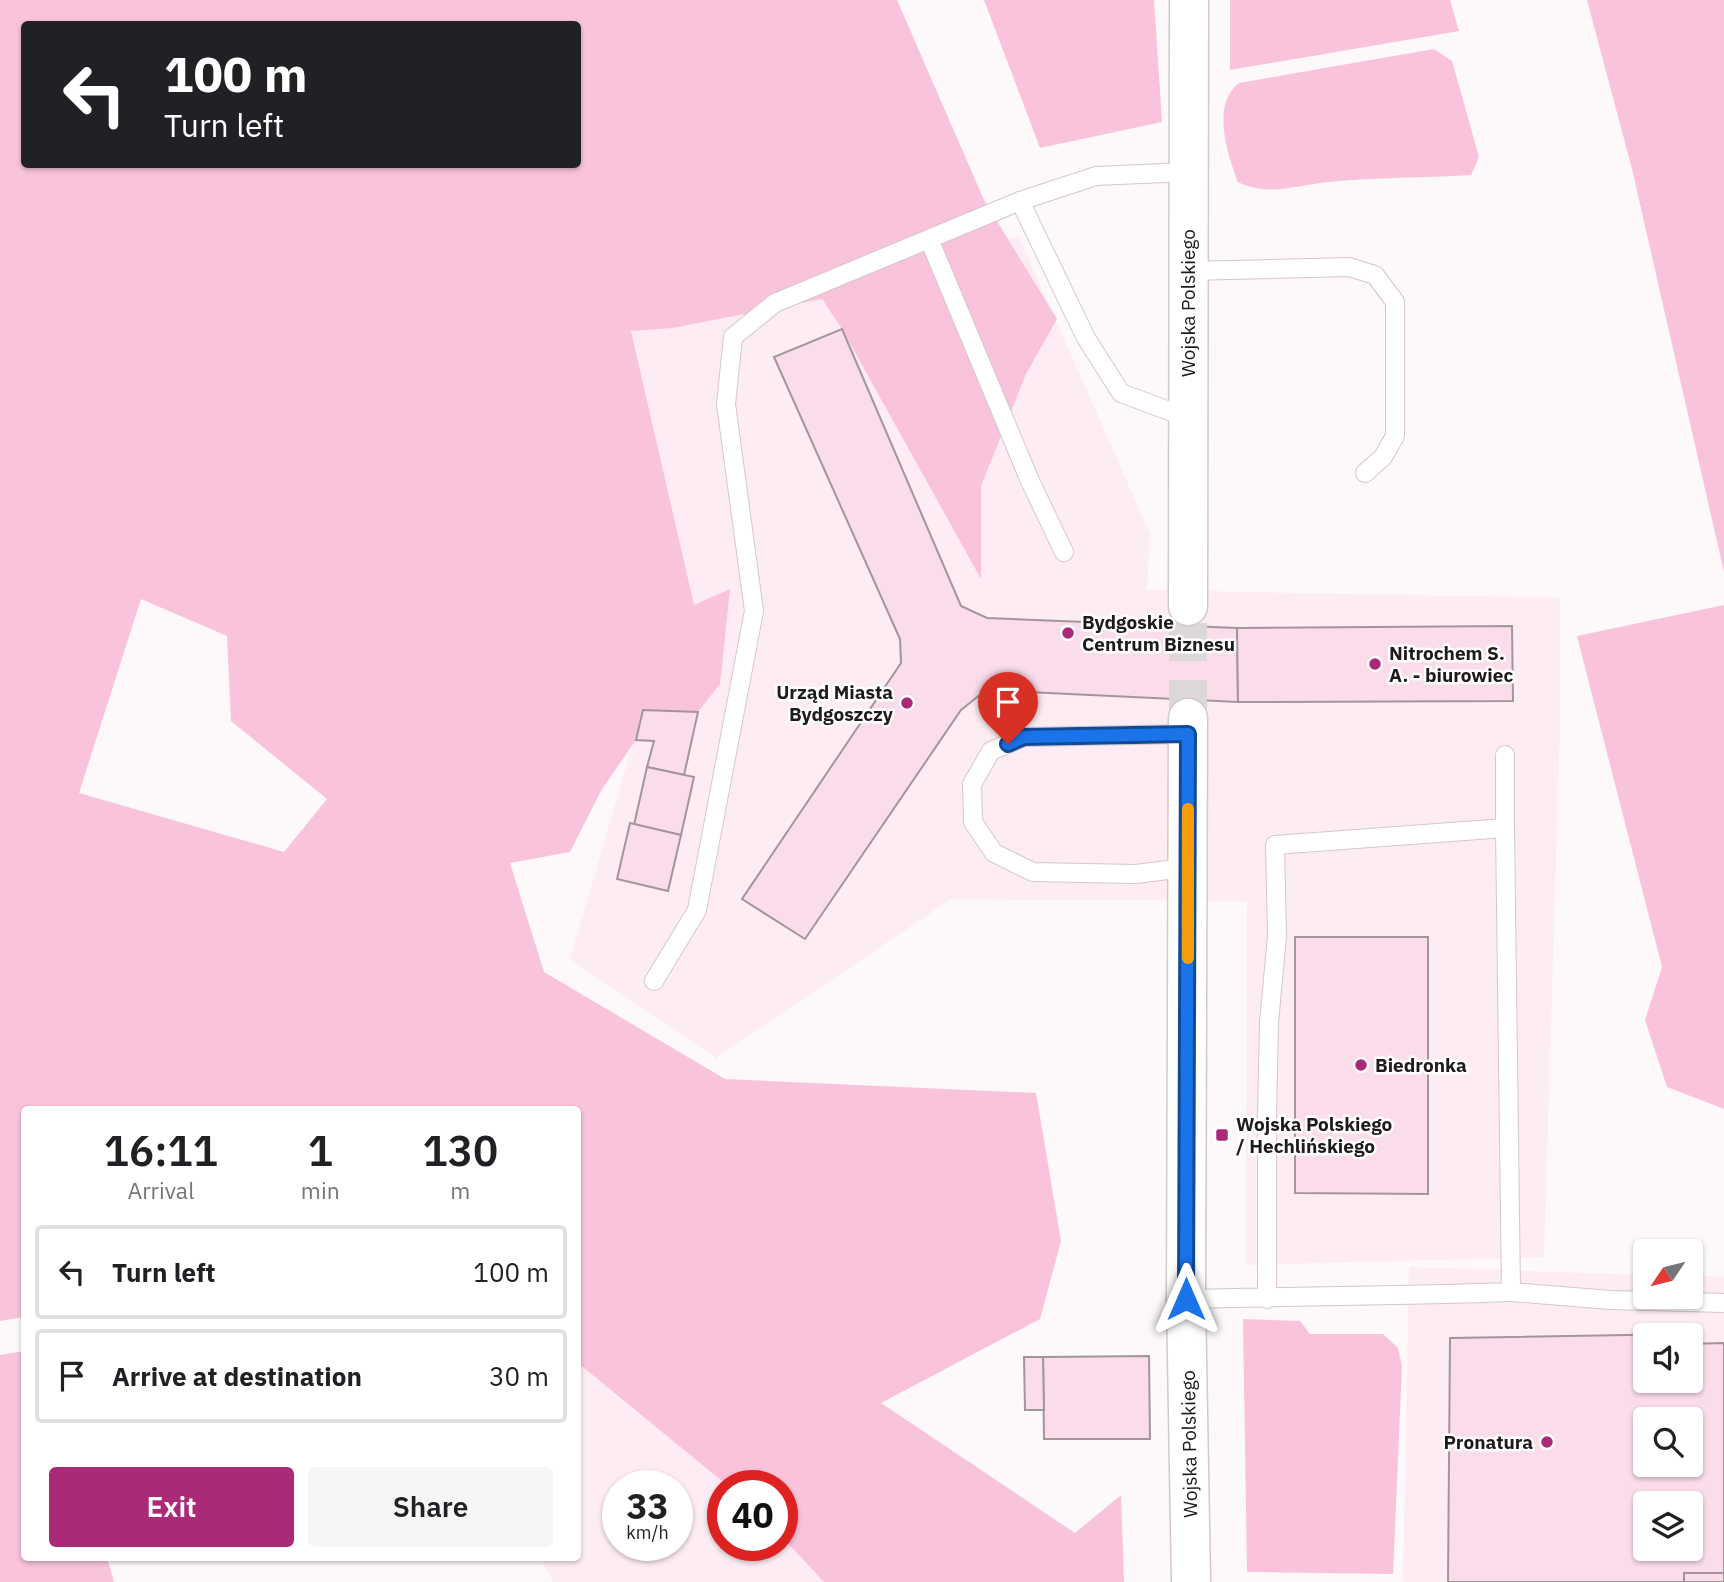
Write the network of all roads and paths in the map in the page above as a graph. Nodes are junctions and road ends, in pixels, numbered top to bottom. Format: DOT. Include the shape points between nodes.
graph roads {
  1 [pos="1189,0"];
  2 [pos="1188,172"];
  3 [pos="1020,201"];
  4 [pos="929,239"];
  5 [pos="1188,271"];
  6 [pos="1188,418"];
  7 [pos="1365,473"];
  8 [pos="1064,552"];
  9 [pos="1188,607"];
  10 [pos="1188,726"];
  11 [pos="1505,755"];
  12 [pos="1505,828"];
  13 [pos="1190,868"];
  14 [pos="654,981"];
  15 [pos="1511,1292"];
  16 [pos="1267,1298"];
  17 [pos="1186,1299"];
  18 [pos="1724,1303"];
  19 [pos="1191,1582"];
  1 -- 2 [label="street, Wojska Polskiego"];
  2 -- 3 [label="lane" via="1096,176"];
  2 -- 5 [label="street, Wojska Polskiego"];
  3 -- 4 [label="lane"];
  3 -- 6 [label="lane" via="1086,338 1121,393"];
  4 -- 8 [label="lane"];
  4 -- 14 [label="lane" via="775,303 733,337 726,404 754,611 696,910"];
  5 -- 6 [label="street, Wojska Polskiego"];
  5 -- 7 [label="lane" via="1349,267 1375,275 1395,302 1395,436 1383,457"];
  6 -- 9 [label="street, Wojska Polskiego"];
  10 -- 13 [label="street, Wojska Polskiego"];
  10 -- 13 [label="lane" via="1024,737 992,751 972,784 973,822 993,853 1033,872 1136,874"];
  11 -- 12 [label="lane"];
  12 -- 15 [label="lane"];
  12 -- 16 [label="lane" via="1275,845 1277,936 1269,1023"];
  13 -- 17 [label="street, Wojska Polskiego"];
  15 -- 16 [label="lane"];
  15 -- 18 [label="lane"];
  16 -- 17 [label="lane"];
  17 -- 19 [label="street, Wojska Polskiego"];
}
